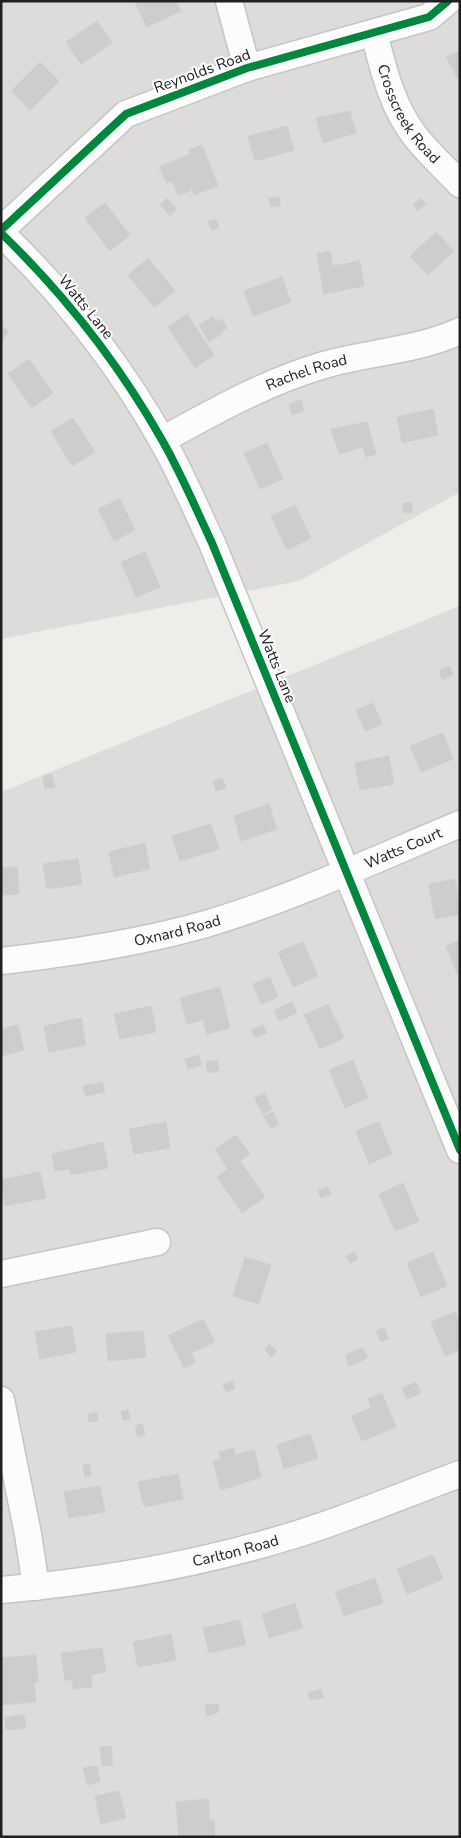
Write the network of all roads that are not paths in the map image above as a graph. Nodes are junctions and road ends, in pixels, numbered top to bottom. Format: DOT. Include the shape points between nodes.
graph roads {
  1 [pos="229,1"];
  2 [pos="448,1"];
  3 [pos="374,33"];
  4 [pos="247,68"];
  5 [pos="460,184"];
  6 [pos="1,231"];
  7 [pos="460,331"];
  8 [pos="162,440"];
  9 [pos="460,824"];
  10 [pos="346,872"];
  11 [pos="1,961"];
  12 [pos="460,1150"];
  13 [pos="157,1242"];
  14 [pos="1,1274"];
  15 [pos="1,1400"];
  16 [pos="460,1474"];
  17 [pos="36,1587"];
  18 [pos="1,1590"];
  1 -- 4 [label="street"];
  2 -- 3 [label="street, Reynolds Road" via="429,17"];
  3 -- 4 [label="street, Reynolds Road"];
  3 -- 5 [label="street, Crosscreek Road" via="400,112 415,136"];
  4 -- 6 [label="street, Reynolds Road" via="126,114"];
  6 -- 8 [label="street, Watts Lane" via="76,314"];
  7 -- 8 [label="street, Rachel Road" via="420,346 365,356 294,375 232,401"];
  8 -- 10 [label="street, Watts Lane" via="212,543"];
  9 -- 10 [label="street, Watts Court"];
  10 -- 11 [label="street, Oxnard Road" via="206,924 91,949"];
  10 -- 12 [label="street, Watts Lane"];
  13 -- 14 [label="street"];
  15 -- 17 [label="street"];
  16 -- 17 [label="street, Carlton Road" via="276,1541 220,1556 118,1577"];
  17 -- 18 [label="street, Carlton Road"];
}
